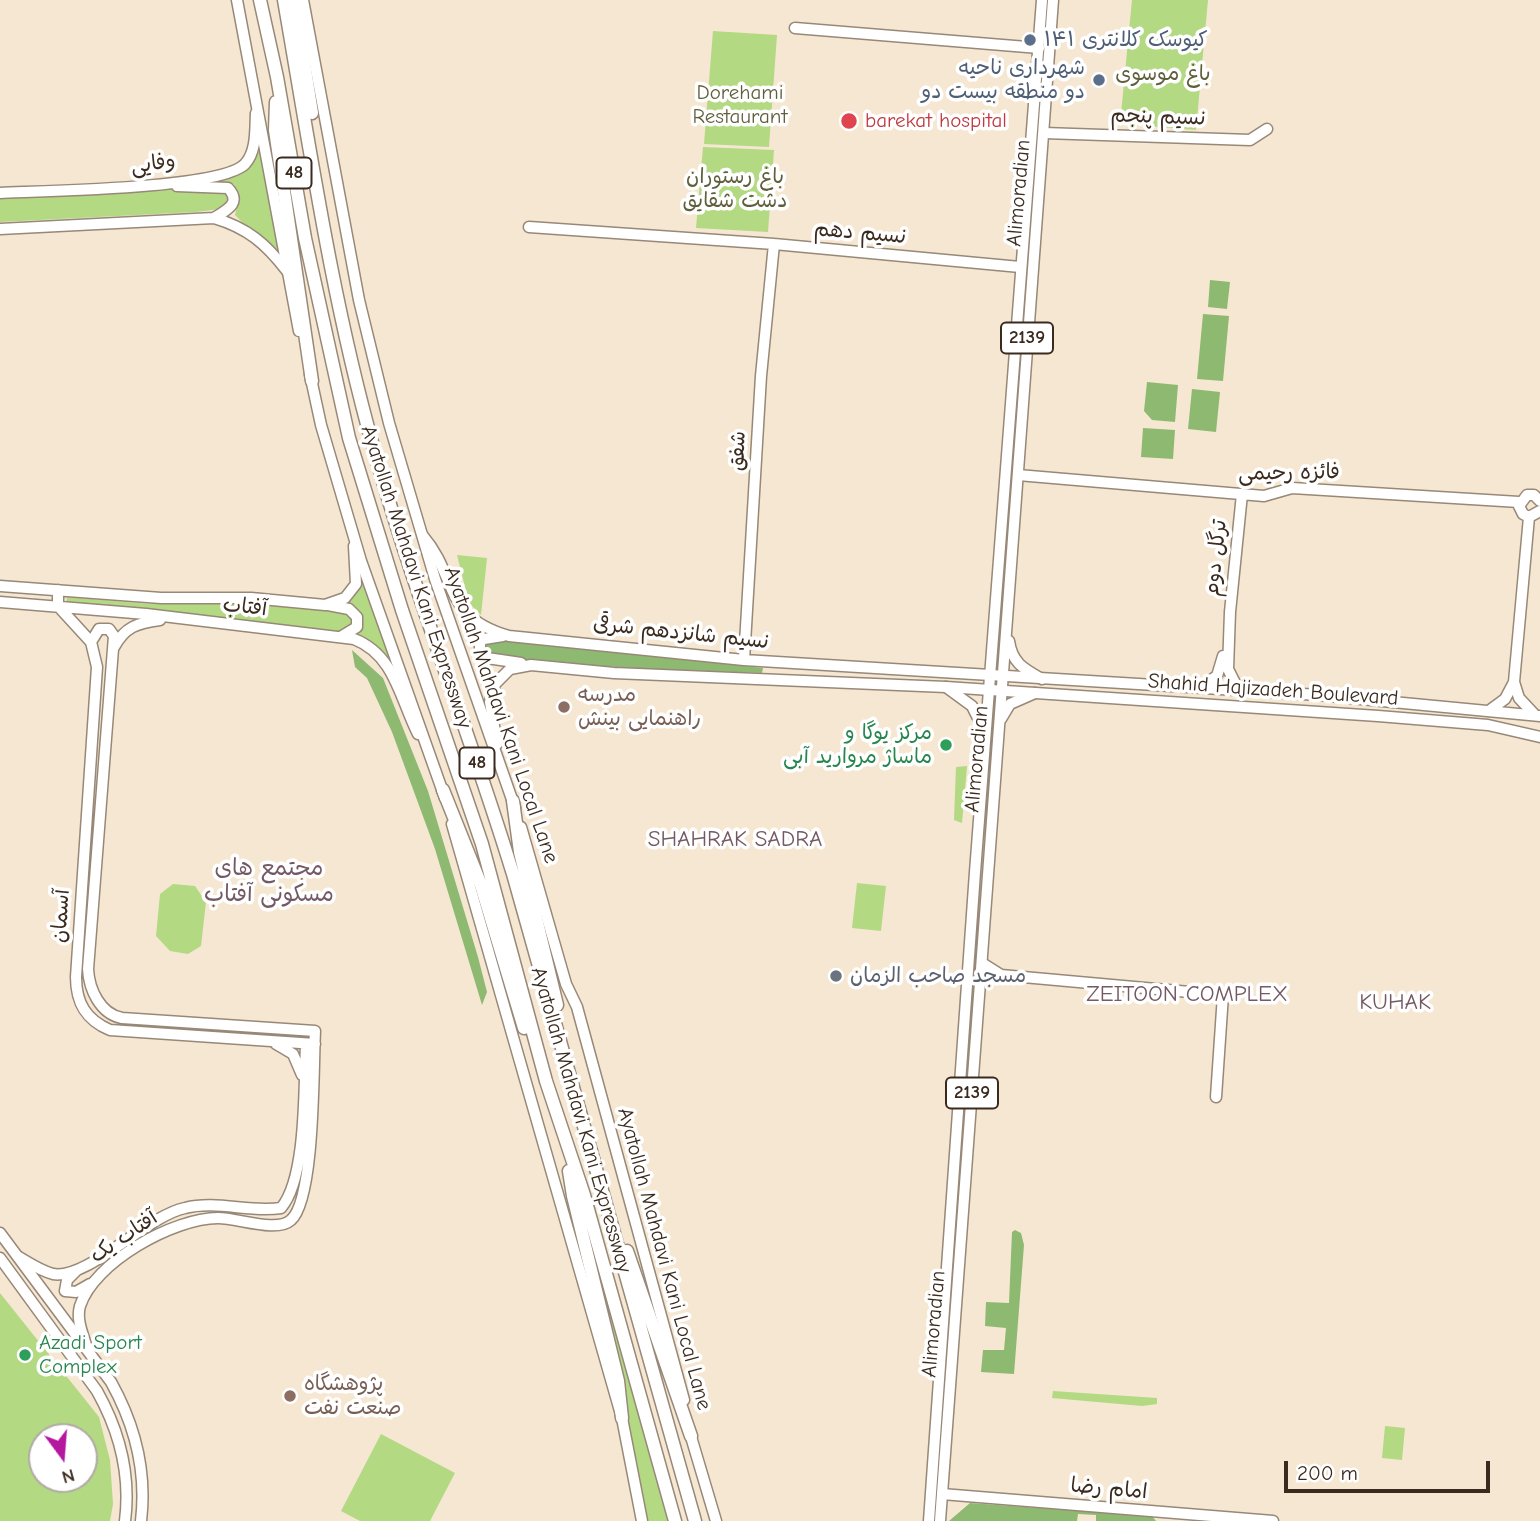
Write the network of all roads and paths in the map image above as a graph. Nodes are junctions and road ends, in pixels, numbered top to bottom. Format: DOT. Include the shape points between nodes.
graph roads {
  1 [pos="237,0"];
  2 [pos="260,0"];
  3 [pos="284,0"];
  4 [pos="294,0"];
  5 [pos="303,0"];
  6 [pos="1042,0"];
  7 [pos="1053,0"];
  8 [pos="795,28"];
  9 [pos="1038,48"];
  10 [pos="277,77"];
  11 [pos="257,103"];
  12 [pos="1266,129"];
  13 [pos="1044,132"];
  14 [pos="308,138"];
  15 [pos="160,186"];
  16 [pos="0,193"];
  17 [pos="214,218"];
  18 [pos="529,228"];
  19 [pos="0,229"];
  20 [pos="774,244"];
  21 [pos="1020,267"];
  22 [pos="287,271"];
  23 [pos="312,381"];
  24 [pos="1018,475"];
  25 [pos="1242,494"];
  26 [pos="1540,501"];
  27 [pos="1520,502"];
  28 [pos="1540,511"];
  29 [pos="1529,517"];
  30 [pos="421,533"];
  31 [pos="353,537"];
  32 [pos="0,586"];
  33 [pos="58,590"];
  34 [pos="0,602"];
  35 [pos="326,605"];
  36 [pos="58,606"];
  37 [pos="177,618"];
  38 [pos="1229,625"];
  39 [pos="1007,628"];
  40 [pos="342,636"];
  41 [pos="509,636"];
  42 [pos="91,642"];
  43 [pos="114,647"];
  44 [pos="744,660"];
  45 [pos="531,665"];
  46 [pos="929,672"];
  47 [pos="990,676"];
  48 [pos="1003,677"];
  49 [pos="1042,679"];
  50 [pos="1514,682"];
  51 [pos="928,686"];
  52 [pos="946,687"];
  53 [pos="1200,687"];
  54 [pos="989,692"];
  55 [pos="1002,692"];
  56 [pos="1251,692"];
  57 [pos="1035,694"];
  58 [pos="1255,709"];
  59 [pos="1490,710"];
  60 [pos="1538,715"];
  61 [pos="998,724"];
  62 [pos="985,734"];
  63 [pos="1540,737"];
  64 [pos="425,745"];
  65 [pos="500,760"];
  66 [pos="443,790"];
  67 [pos="513,801"];
  68 [pos="982,964"];
  69 [pos="1001,975"];
  70 [pos="980,986"];
  71 [pos="560,1037"];
  72 [pos="267,1041"];
  73 [pos="310,1044"];
  74 [pos="304,1080"];
  75 [pos="546,1081"];
  76 [pos="1216,1097"];
  77 [pos="566,1146"];
  78 [pos="607,1201"];
  79 [pos="281,1208"];
  80 [pos="290,1222"];
  81 [pos="0,1233"];
  82 [pos="18,1257"];
  83 [pos="0,1258"];
  84 [pos="77,1269"];
  85 [pos="92,1282"];
  86 [pos="88,1350"];
  87 [pos="622,1418"];
  88 [pos="691,1436"];
  89 [pos="937,1494"];
  90 [pos="125,1521"];
  91 [pos="141,1521"];
  92 [pos="642,1521"];
  93 [pos="675,1521"];
  94 [pos="695,1521"];
  95 [pos="716,1521"];
  96 [pos="929,1521"];
  97 [pos="940,1521"];
  98 [pos="1273,1521"];
  1 -- 11 [label="main road"];
  2 -- 10 [label="highway, Ayatollah Mahdavi Kani Expressway / 48"];
  3 -- 14 [label="highway, Ayatollah Mahdavi Kani Expressway / 48"];
  4 -- 14 [label="highway" via="312,113"];
  5 -- 30 [label="main road, Ayatollah Mahdavi Kani Local Lane" via="359,300"];
  6 -- 9 [label="main road, Alimoradian / 2139"];
  7 -- 13 [label="main road, Alimoradian / 2139"];
  8 -- 9 [label="main road"];
  9 -- 21 [label="main road, Alimoradian / 2139"];
  10 -- 23 [label="highway" via="275,130"];
  10 -- 75 [label="highway, Ayatollah Mahdavi Kani Expressway / 48" via="305,238 349,438 482,844"];
  11 -- 15 [label="main road, وفایی" via="253,152 243,166 227,174"];
  11 -- 22 [label="main road"];
  12 -- 13 [label="main road, نسیم پنجم" via="1250,140"];
  13 -- 24 [label="main road, Alimoradian / 2139"];
  14 -- 71 [label="highway, Ayatollah Mahdavi Kani Expressway / 48" via="346,342 372,446 421,604 488,793"];
  15 -- 16 [label="main road, وفایی"];
  15 -- 17 [label="main road" via="228,188 234,194 231,208"];
  17 -- 19 [label="main road"];
  17 -- 22 [label="main road" via="253,233"];
  18 -- 20 [label="main road, نسیم دهم"];
  20 -- 21 [label="main road, نسیم دهم"];
  20 -- 44 [label="main road, شفق"];
  21 -- 47 [label="main road, Alimoradian / 2139"];
  22 -- 23 [label="main road"];
  23 -- 31 [label="main road"];
  24 -- 25 [label="main road, فائزه رحیمی"];
  24 -- 39 [label="main road, Alimoradian / 2139"];
  25 -- 27 [label="main road, فائزه رحیمی" via="1264,496 1292,488"];
  25 -- 38 [label="main road, ترگل دوم"];
  26 -- 27 [label="main road, فائزه رحیمی" via="1530,495"];
  27 -- 29 [label="main road" via="1521,512"];
  28 -- 29 [label="main road"];
  29 -- 50 [label="main road"];
  30 -- 41 [label="main road, نسیم شانزدهم شرقی" via="458,603 483,626"];
  30 -- 65 [label="main road, Ayatollah Mahdavi Kani Local Lane"];
  31 -- 35 [label="main road" via="356,584 345,598"];
  31 -- 64 [label="main road"];
  32 -- 33 [label="main road, آفتاب"];
  33 -- 35 [label="main road, آفتاب"];
  33 -- 36 [label="main road"];
  34 -- 36 [label="main road, آفتاب"];
  35 -- 40 [label="main road, آفتاب" via="349,610 357,617 357,627"];
  36 -- 37 [label="main road, آفتاب"];
  36 -- 42 [label="main road"];
  37 -- 40 [label="main road, آفتاب"];
  37 -- 43 [label="main road" via="132,626"];
  38 -- 53 [label="main road, ترگل دوم" via="1217,677"];
  38 -- 56 [label="main road, ترگل دوم" via="1230,676"];
  39 -- 48 [label="main road, Alimoradian / 2139"];
  39 -- 49 [label="main road" via="1014,659"];
  40 -- 64 [label="main road, آفتاب" via="368,646 384,661"];
  41 -- 44 [label="main road, نسیم شانزدهم شرقی"];
  41 -- 45 [label="main road" via="484,639 480,653"];
  42 -- 43 [label="main road" via="95,631 107,628"];
  42 -- 72 [label="main road, آسمان" via="97,680 76,977 81,1006 94,1022 110,1030"];
  43 -- 73 [label="main road, آسمان" via="88,969 93,993 115,1016 315,1031"];
  44 -- 46 [label="main road, نسیم شانزدهم شرقی"];
  45 -- 51 [label="main road, نسیم شانزدهم شرقی" via="614,673"];
  45 -- 65 [label="main road, نسیم شانزدهم شرقی" via="503,672 493,689 491,712"];
  46 -- 47 [label="main road, نسیم شانزدهم شرقی"];
  46 -- 51 [label="main road" via="934,680"];
  47 -- 48 [label="main road, نسیم شانزدهم شرقی"];
  47 -- 54 [label="main road, Alimoradian"];
  48 -- 49 [label="main road, Shahid Hajizadeh Boulevard"];
  48 -- 55 [label="main road, Alimoradian"];
  49 -- 53 [label="main road, Shahid Hajizadeh Boulevard"];
  50 -- 59 [label="main road" via="1506,699"];
  50 -- 60 [label="main road" via="1519,698"];
  51 -- 52 [label="main road, نسیم شانزدهم شرقی"];
  52 -- 54 [label="main road, نسیم شانزدهم شرقی"];
  52 -- 62 [label="main road" via="972,706"];
  53 -- 56 [label="main road, Shahid Hajizadeh Boulevard"];
  54 -- 55 [label="main road, نسیم شانزدهم شرقی"];
  54 -- 62 [label="main road, Alimoradian / 2139"];
  55 -- 57 [label="main road, Shahid Hajizadeh Boulevard"];
  55 -- 61 [label="main road, Alimoradian / 2139"];
  56 -- 58 [label="main road"];
  56 -- 59 [label="main road, Shahid Hajizadeh Boulevard"];
  57 -- 58 [label="main road, Shahid Hajizadeh Boulevard"];
  57 -- 61 [label="main road" via="1010,704"];
  58 -- 63 [label="main road, Shahid Hajizadeh Boulevard" via="1488,725"];
  59 -- 60 [label="main road, Shahid Hajizadeh Boulevard"];
  61 -- 68 [label="main road, Alimoradian / 2139"];
  62 -- 89 [label="main road, Alimoradian / 2139"];
  64 -- 66 [label="main road"];
  65 -- 67 [label="main road, Ayatollah Mahdavi Kani Local Lane"];
  66 -- 75 [label="highway" via="481,885 518,1011"];
  66 -- 87 [label="main road"];
  67 -- 71 [label="highway" via="520,852 557,996"];
  67 -- 88 [label="main road, Ayatollah Mahdavi Kani Local Lane" via="566,984 577,1007"];
  68 -- 69 [label="main road"];
  68 -- 70 [label="main road, Alimoradian / 2139"];
  69 -- 70 [label="main road"];
  69 -- 76 [label="main road" via="1223,995"];
  70 -- 89 [label="main road, Alimoradian / 2139"];
  71 -- 78 [label="highway, Ayatollah Mahdavi Kani Expressway / 48"];
  72 -- 73 [label="main road, آسمان"];
  72 -- 74 [label="main road" via="293,1054"];
  73 -- 74 [label="main road"];
  73 -- 80 [label="main road" via="308,1174 302,1202"];
  74 -- 79 [label="main road" via="298,1174 290,1198"];
  75 -- 77 [label="highway, Ayatollah Mahdavi Kani Expressway / 48"];
  77 -- 87 [label="highway" via="573,1196 618,1381"];
  77 -- 93 [label="highway, Ayatollah Mahdavi Kani Expressway / 48" via="584,1195"];
  78 -- 88 [label="highway"];
  78 -- 94 [label="highway, Ayatollah Mahdavi Kani Expressway / 48"];
  79 -- 80 [label="main road"];
  79 -- 84 [label="main road, آفتاب یک" via="184,1208 152,1222"];
  80 -- 85 [label="main road, آفتاب یک" via="277,1227 218,1218 186,1222 156,1234"];
  81 -- 82 [label="main road"];
  82 -- 84 [label="main road, آفتاب یک" via="53,1274"];
  82 -- 86 [label="main road"];
  83 -- 90 [label="main road" via="109,1412 123,1454"];
  84 -- 85 [label="main road" via="67,1280 65,1291 76,1292"];
  85 -- 86 [label="main road, آفتاب یک" via="79,1308"];
  86 -- 91 [label="main road" via="115,1389 133,1429 142,1478"];
  87 -- 92 [label="main road"];
  88 -- 95 [label="main road"];
  89 -- 96 [label="main road, Alimoradian / 2139"];
  89 -- 97 [label="main road, Alimoradian / 2139"];
  89 -- 98 [label="main road, امام رضا"];
}
